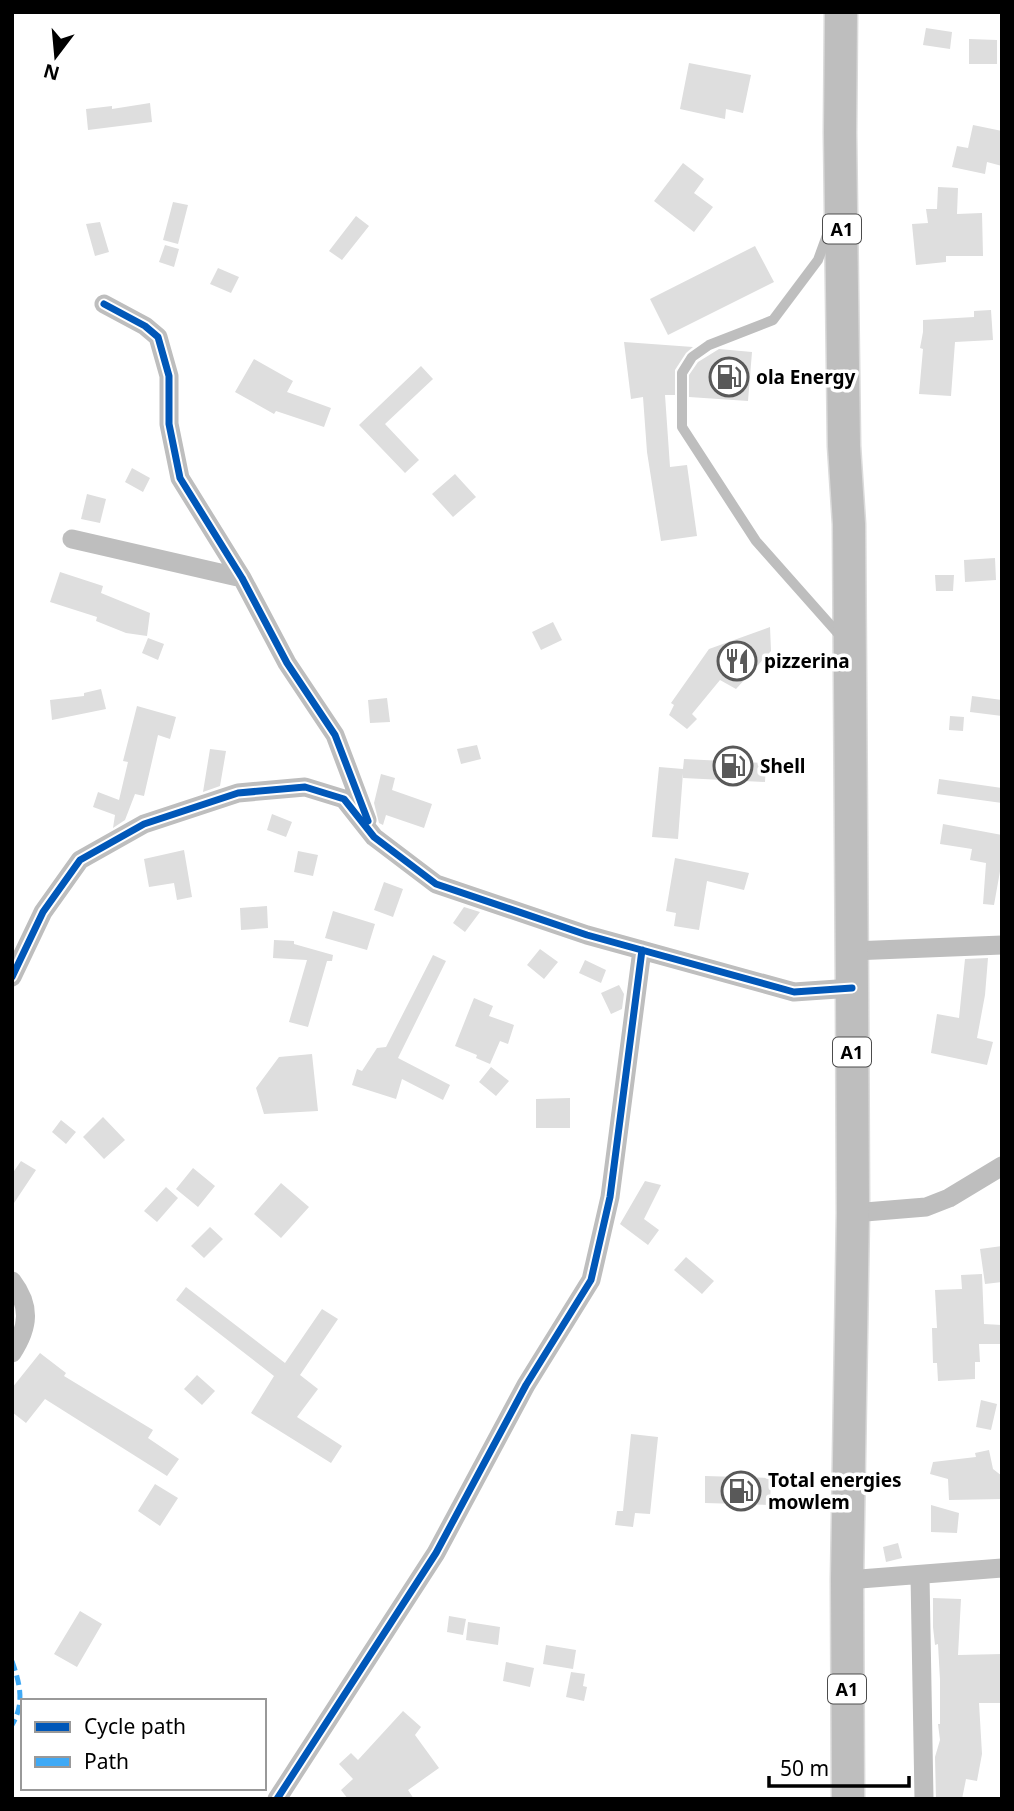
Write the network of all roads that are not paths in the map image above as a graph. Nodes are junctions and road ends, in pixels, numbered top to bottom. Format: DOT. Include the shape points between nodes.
graph roads {
  1 [pos="841,12"];
  2 [pos="841,197"];
  3 [pos="104,304"];
  4 [pos="72,539"];
  5 [pos="242,578"];
  6 [pos="850,647"];
  7 [pos="374,837"];
  8 [pos="1002,945"];
  9 [pos="642,950"];
  10 [pos="852,951"];
  11 [pos="12,976"];
  12 [pos="852,988"];
  13 [pos="1002,1166"];
  14 [pos="853,1213"];
  15 [pos="12,1280"];
  16 [pos="12,1353"];
  17 [pos="1002,1567"];
  18 [pos="920,1575"];
  19 [pos="847,1580"];
  20 [pos="277,1799"];
  21 [pos="848,1799"];
  22 [pos="924,1799"];
  1 -- 2 [label="highway, A1"];
  2 -- 6 [label="highway, A1 / A1"];
  2 -- 6 [label="lane" via="818,260 772,320 709,345 692,357 682,373 682,427 756,541"];
  3 -- 5 [label="street" via="158,337 169,376 169,424 180,478"];
  4 -- 5 [label="street"];
  5 -- 7 [label="street" via="287,663 335,735"];
  6 -- 10 [label="highway, A1 / A1"];
  7 -- 9 [label="street" via="436,884"];
  7 -- 11 [label="street" via="344,799 305,787 238,793 144,824 80,860 43,912"];
  8 -- 10 [label="street"];
  9 -- 12 [label="street" via="794,992"];
  9 -- 20 [label="street" via="612,1185 591,1280 526,1385 436,1553"];
  10 -- 12 [label="highway, A1 / A1"];
  12 -- 14 [label="highway, A1 / A1"];
  13 -- 14 [label="street" via="926,1207"];
  14 -- 19 [label="highway, A1 / A1"];
  15 -- 16 [label="street" via="23,1296 26,1313 22,1339"];
  17 -- 18 [label="street"];
  18 -- 19 [label="street"];
  18 -- 22 [label="street"];
  19 -- 21 [label="highway, A1"];
}
